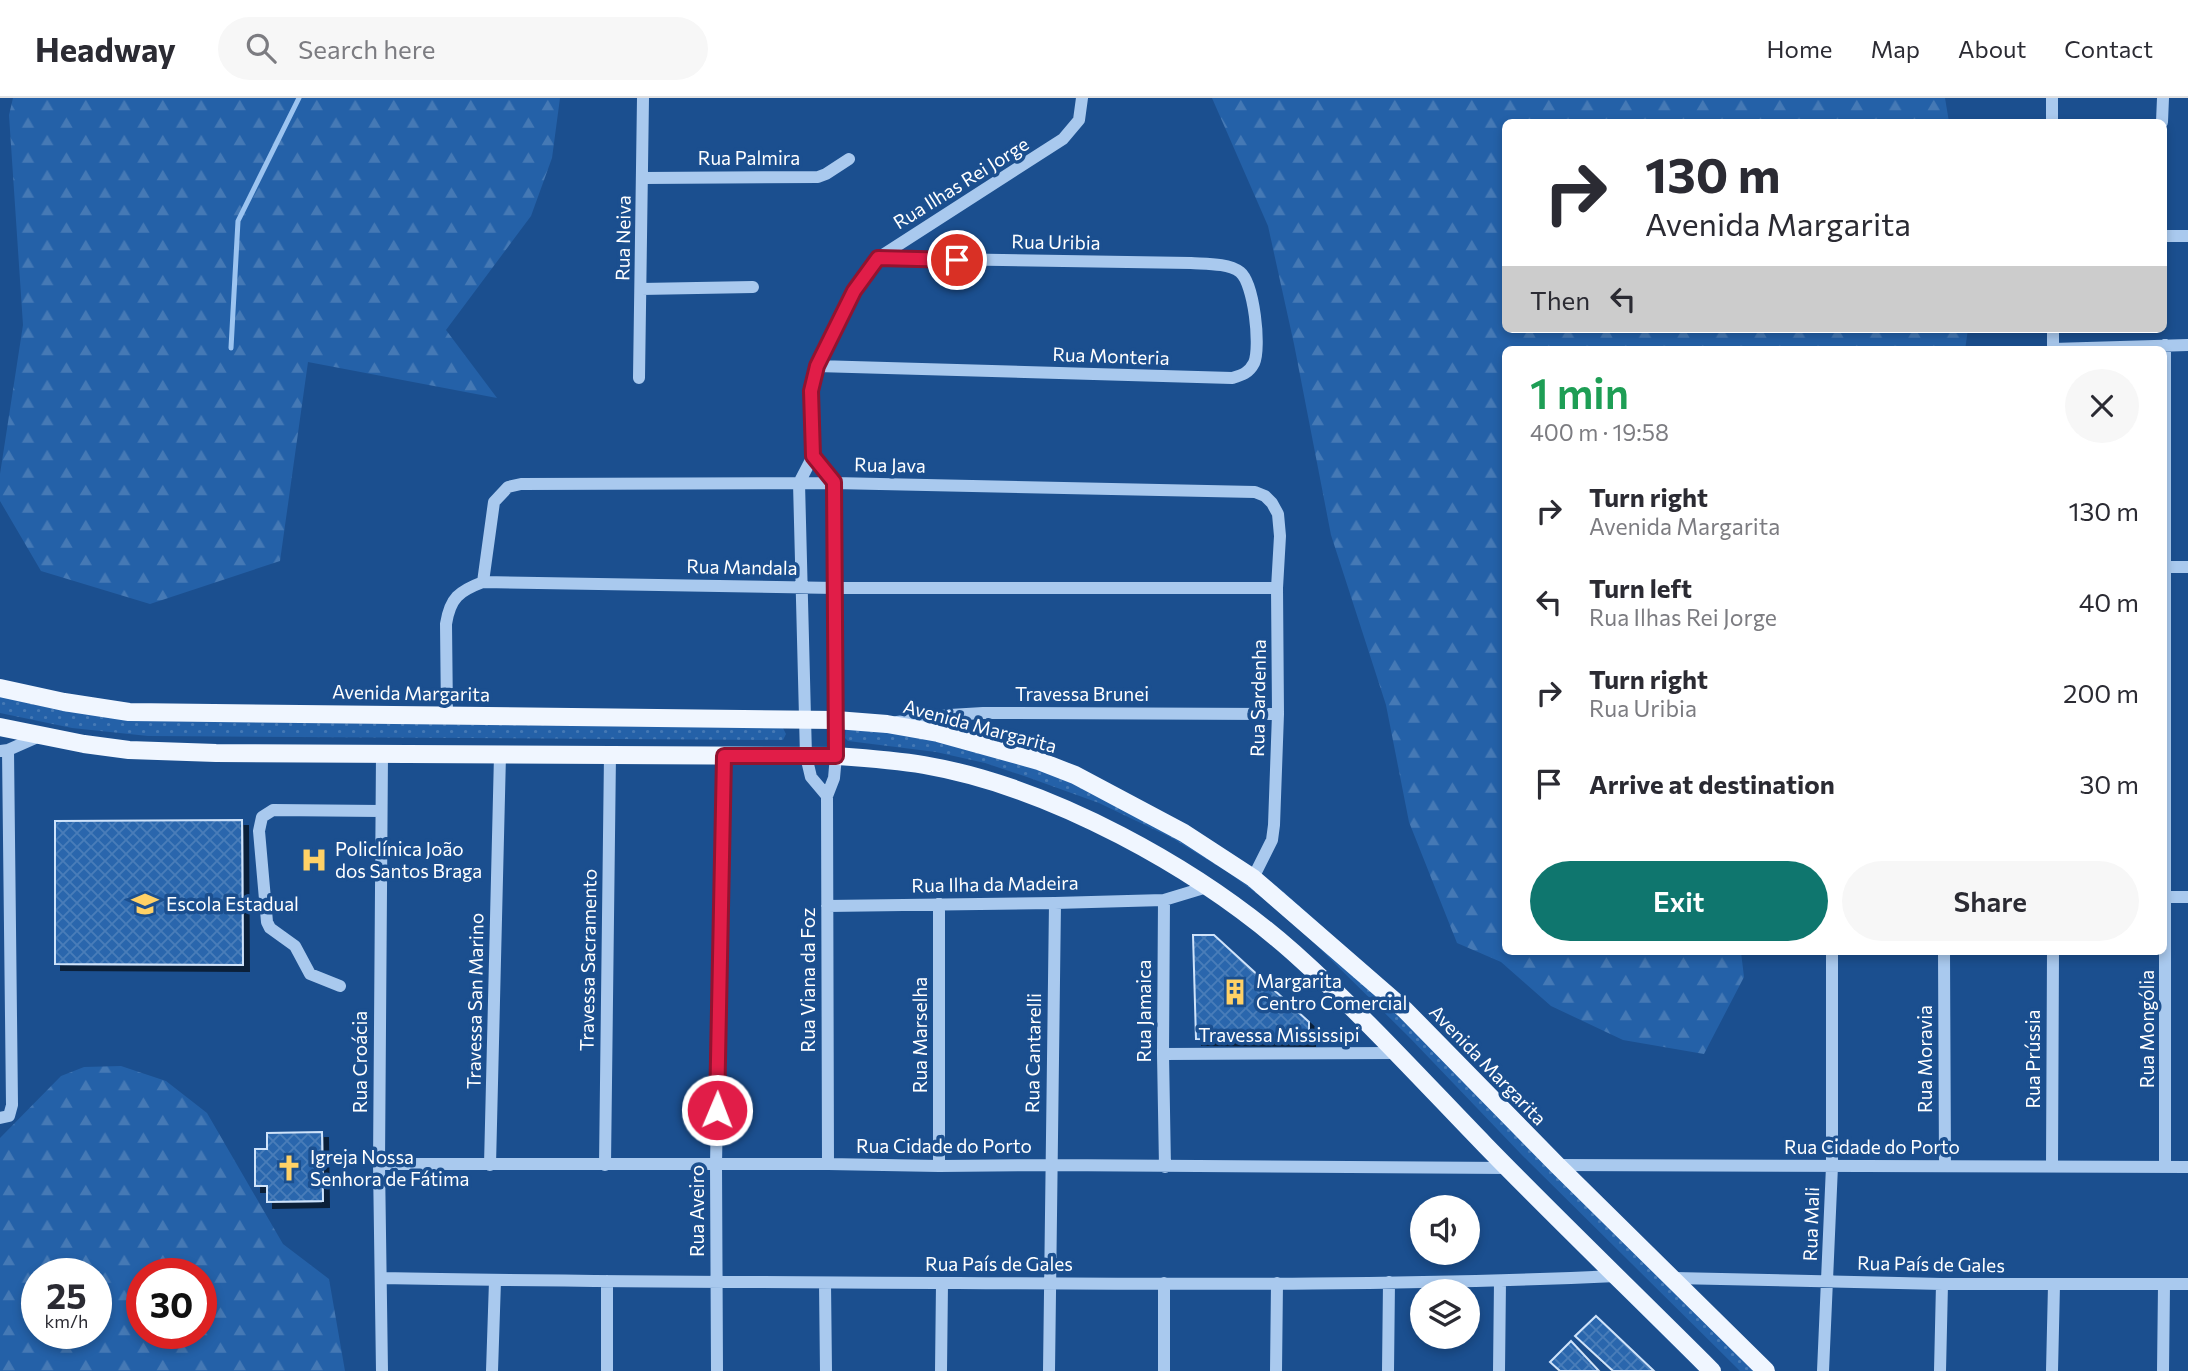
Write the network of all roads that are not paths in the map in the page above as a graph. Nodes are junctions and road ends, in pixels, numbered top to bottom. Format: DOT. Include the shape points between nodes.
graph roads {
  1 [pos="643,98"];
  2 [pos="1082,98"];
  3 [pos="2052,98"];
  4 [pos="2163,98"];
  5 [pos="2052,119"];
  6 [pos="2162,119"];
  7 [pos="849,159"];
  8 [pos="643,178"];
  9 [pos="2167,236"];
  10 [pos="2188,236"];
  11 [pos="878,258"];
  12 [pos="1191,262"];
  13 [pos="753,286"];
  14 [pos="641,289"];
  15 [pos="2165,345"];
  16 [pos="2188,345"];
  17 [pos="2143,346"];
  18 [pos="817,366"];
  19 [pos="639,379"];
  20 [pos="813,456"];
  21 [pos="799,482"];
  22 [pos="834,482"];
  23 [pos="1278,514"];
  24 [pos="2167,567"];
  25 [pos="2188,567"];
  26 [pos="483,582"];
  27 [pos="801,587"];
  28 [pos="835,588"];
  29 [pos="1277,588"];
  30 [pos="0,688"];
  31 [pos="1278,714"];
  32 [pos="447,715"];
  33 [pos="805,719"];
  34 [pos="836,720"];
  35 [pos="887,724"];
  36 [pos="0,727"];
  37 [pos="41,735"];
  38 [pos="4,750"];
  39 [pos="382,753"];
  40 [pos="610,754"];
  41 [pos="500,755"];
  42 [pos="724,756"];
  43 [pos="806,756"];
  44 [pos="836,756"];
  45 [pos="827,796"];
  46 [pos="381,811"];
  47 [pos="1253,878"];
  48 [pos="1207,887"];
  49 [pos="2167,897"];
  50 [pos="2188,897"];
  51 [pos="1164,900"];
  52 [pos="1055,903"];
  53 [pos="939,904"];
  54 [pos="827,906"];
  55 [pos="1832,955"];
  56 [pos="1944,955"];
  57 [pos="2053,955"];
  58 [pos="2165,955"];
  59 [pos="340,986"];
  60 [pos="1163,1054"];
  61 [pos="1396,1054"];
  62 [pos="5,1117"];
  63 [pos="379,1164"];
  64 [pos="716,1164"];
  65 [pos="828,1164"];
  66 [pos="490,1165"];
  67 [pos="605,1165"];
  68 [pos="1050,1165"];
  69 [pos="1557,1165"];
  70 [pos="939,1166"];
  71 [pos="1832,1166"];
  72 [pos="1945,1166"];
  73 [pos="2052,1166"];
  74 [pos="1165,1167"];
  75 [pos="2165,1167"];
  76 [pos="2188,1167"];
  77 [pos="1508,1168"];
  78 [pos="1616,1276"];
  79 [pos="381,1279"];
  80 [pos="1674,1279"];
  81 [pos="495,1281"];
  82 [pos="607,1281"];
  83 [pos="716,1281"];
  84 [pos="1500,1281"];
  85 [pos="1389,1282"];
  86 [pos="1828,1282"];
  87 [pos="825,1283"];
  88 [pos="942,1283"];
  89 [pos="1050,1283"];
  90 [pos="1164,1283"];
  91 [pos="1277,1283"];
  92 [pos="1942,1284"];
  93 [pos="2188,1284"];
  94 [pos="2053,1285"];
  95 [pos="2164,1285"];
  96 [pos="382,1371"];
  97 [pos="492,1371"];
  98 [pos="607,1371"];
  99 [pos="717,1371"];
  100 [pos="826,1371"];
  101 [pos="940,1371"];
  102 [pos="1049,1371"];
  103 [pos="1164,1371"];
  104 [pos="1276,1371"];
  105 [pos="1388,1371"];
  106 [pos="1499,1371"];
  107 [pos="1712,1371"];
  108 [pos="1766,1371"];
  109 [pos="1823,1371"];
  110 [pos="1940,1371"];
  111 [pos="2052,1371"];
  112 [pos="2163,1371"];
  1 -- 8 [label="street, Rua Neiva"];
  2 -- 11 [label="street, Rua Ilhas Rei Jorge" via="1079,120 1063,139"];
  3 -- 5 [label="street"];
  4 -- 6 [label="street"];
  7 -- 8 [label="street, Rua Palmira" via="818,177"];
  8 -- 14 [label="street, Rua Neiva"];
  9 -- 10 [label="street"];
  11 -- 12 [label="street, Rua Uribia"];
  11 -- 18 [label="street, Rua Ilhas Rei Jorge" via="854,291"];
  12 -- 18 [label="street, Rua Monteria" via="1228,267 1240,272 1248,283 1257,354 1245,374 1232,379 1198,379"];
  13 -- 14 [label="street"];
  14 -- 19 [label="street, Rua Neiva"];
  15 -- 16 [label="street"];
  15 -- 17 [label="street"];
  18 -- 20 [label="street, Rua Ilhas Rei Jorge" via="811,391"];
  20 -- 21 [label="street"];
  20 -- 22 [label="street"];
  21 -- 22 [label="street, Rua Java"];
  21 -- 26 [label="street, Rua Java" via="508,487 494,502"];
  21 -- 27 [label="street"];
  22 -- 23 [label="street, Rua Java" via="1255,492 1265,496"];
  22 -- 28 [label="street"];
  23 -- 29 [label="street, Rua Sardenha"];
  24 -- 25 [label="street"];
  26 -- 27 [label="street, Rua Mandala"];
  26 -- 32 [label="street" via="464,589 448,610"];
  27 -- 28 [label="street, Rua Mandala"];
  27 -- 33 [label="street"];
  28 -- 29 [label="street, Rua Mandala"];
  28 -- 34 [label="street"];
  29 -- 31 [label="street, Rua Sardenha"];
  30 -- 32 [label="main road, Avenida Margarita" via="129,712"];
  31 -- 35 [label="street, Travessa Brunei" via="984,713"];
  31 -- 47 [label="street, Rua Sardenha" via="1272,840"];
  32 -- 33 [label="main road, Avenida Margarita"];
  33 -- 34 [label="main road, Avenida Margarita"];
  33 -- 43 [label="street"];
  34 -- 35 [label="main road, Avenida Margarita"];
  34 -- 44 [label="street"];
  35 -- 47 [label="main road, Avenida Margarita" via="938,733 1075,775 1184,834"];
  36 -- 37 [label="main road"];
  37 -- 38 [label="street"];
  37 -- 39 [label="main road" via="129,750"];
  38 -- 62 [label="street" via="12,1105"];
  39 -- 41 [label="main road"];
  39 -- 46 [label="street, Rua Croácia"];
  40 -- 41 [label="main road"];
  40 -- 42 [label="main road"];
  40 -- 67 [label="street, Travessa Sacramento"];
  41 -- 66 [label="street, Travessa San Marino"];
  42 -- 43 [label="main road"];
  42 -- 64 [label="street, Rua Aveiro"];
  43 -- 44 [label="main road"];
  43 -- 45 [label="street" via="811,777"];
  44 -- 45 [label="street, Rua Viana da Foz"];
  44 -- 48 [label="main road" via="957,772 1038,798 1103,827"];
  45 -- 54 [label="street, Rua Viana da Foz"];
  46 -- 59 [label="street" via="273,810 262,817 259,831 267,922 295,946 310,974"];
  46 -- 63 [label="street, Rua Croácia"];
  47 -- 69 [label="main road, Avenida Margarita" via="1405,1010"];
  48 -- 51 [label="street"];
  48 -- 61 [label="main road" via="1293,953"];
  49 -- 50 [label="street"];
  51 -- 52 [label="street, Rua Ilha da Madeira"];
  51 -- 60 [label="street, Rua Jamaica"];
  52 -- 53 [label="street, Rua Ilha da Madeira"];
  52 -- 68 [label="street, Rua Cantarelli"];
  53 -- 54 [label="street, Rua Ilha da Madeira"];
  53 -- 70 [label="street, Rua Marselha"];
  54 -- 65 [label="street, Rua Viana da Foz"];
  55 -- 71 [label="street, Rua Mali"];
  56 -- 72 [label="street, Rua Moravia"];
  57 -- 73 [label="street, Rua Prússia"];
  58 -- 75 [label="street, Rua Mongólia"];
  60 -- 61 [label="street, Travessa Mississipi"];
  60 -- 74 [label="street, Rua Jamaica"];
  61 -- 77 [label="main road"];
  63 -- 66 [label="street, Rua Cidade do Porto"];
  63 -- 79 [label="street, Rua Croácia"];
  64 -- 65 [label="street, Rua Cidade do Porto"];
  64 -- 67 [label="street, Rua Cidade do Porto"];
  64 -- 83 [label="street, Rua Aveiro"];
  65 -- 70 [label="street, Rua Cidade do Porto"];
  66 -- 67 [label="street, Rua Cidade do Porto"];
  68 -- 70 [label="street, Rua Cidade do Porto"];
  68 -- 74 [label="street, Rua Cidade do Porto"];
  68 -- 89 [label="street, Rua Cantarelli"];
  69 -- 71 [label="street, Rua Cidade do Porto"];
  69 -- 80 [label="main road, Avenida Margarita"];
  71 -- 72 [label="street, Rua Cidade do Porto"];
  71 -- 86 [label="street, Rua Mali"];
  72 -- 73 [label="street, Rua Cidade do Porto"];
  73 -- 75 [label="street, Rua Cidade do Porto"];
  74 -- 77 [label="street, Rua Cidade do Porto"];
  75 -- 76 [label="street, Rua Cidade do Porto"];
  77 -- 78 [label="main road"];
  78 -- 84 [label="street, Rua País de Gales"];
  78 -- 107 [label="main road"];
  79 -- 81 [label="street, Rua País de Gales"];
  79 -- 96 [label="street, Rua Croácia"];
  80 -- 86 [label="street, Rua País de Gales"];
  80 -- 108 [label="main road, Avenida Margarita"];
  81 -- 82 [label="street, Rua País de Gales"];
  81 -- 97 [label="street"];
  82 -- 83 [label="street, Rua País de Gales"];
  82 -- 98 [label="street"];
  83 -- 87 [label="street, Rua País de Gales"];
  83 -- 99 [label="street, Rua Aveiro"];
  84 -- 85 [label="street, Rua País de Gales"];
  84 -- 106 [label="street"];
  85 -- 91 [label="street, Rua País de Gales"];
  85 -- 105 [label="street"];
  86 -- 92 [label="street, Rua País de Gales"];
  86 -- 109 [label="street, Rua Mali"];
  87 -- 88 [label="street, Rua País de Gales"];
  87 -- 100 [label="street"];
  88 -- 89 [label="street, Rua País de Gales"];
  88 -- 101 [label="street"];
  89 -- 90 [label="street, Rua País de Gales"];
  89 -- 102 [label="street, Rua Cantarelli"];
  90 -- 91 [label="street, Rua País de Gales"];
  90 -- 103 [label="street"];
  91 -- 104 [label="street"];
  92 -- 94 [label="street, Rua País de Gales"];
  92 -- 110 [label="street"];
  93 -- 95 [label="street, Rua País de Gales"];
  94 -- 95 [label="street, Rua País de Gales"];
  94 -- 111 [label="street"];
  95 -- 112 [label="street"];
}
